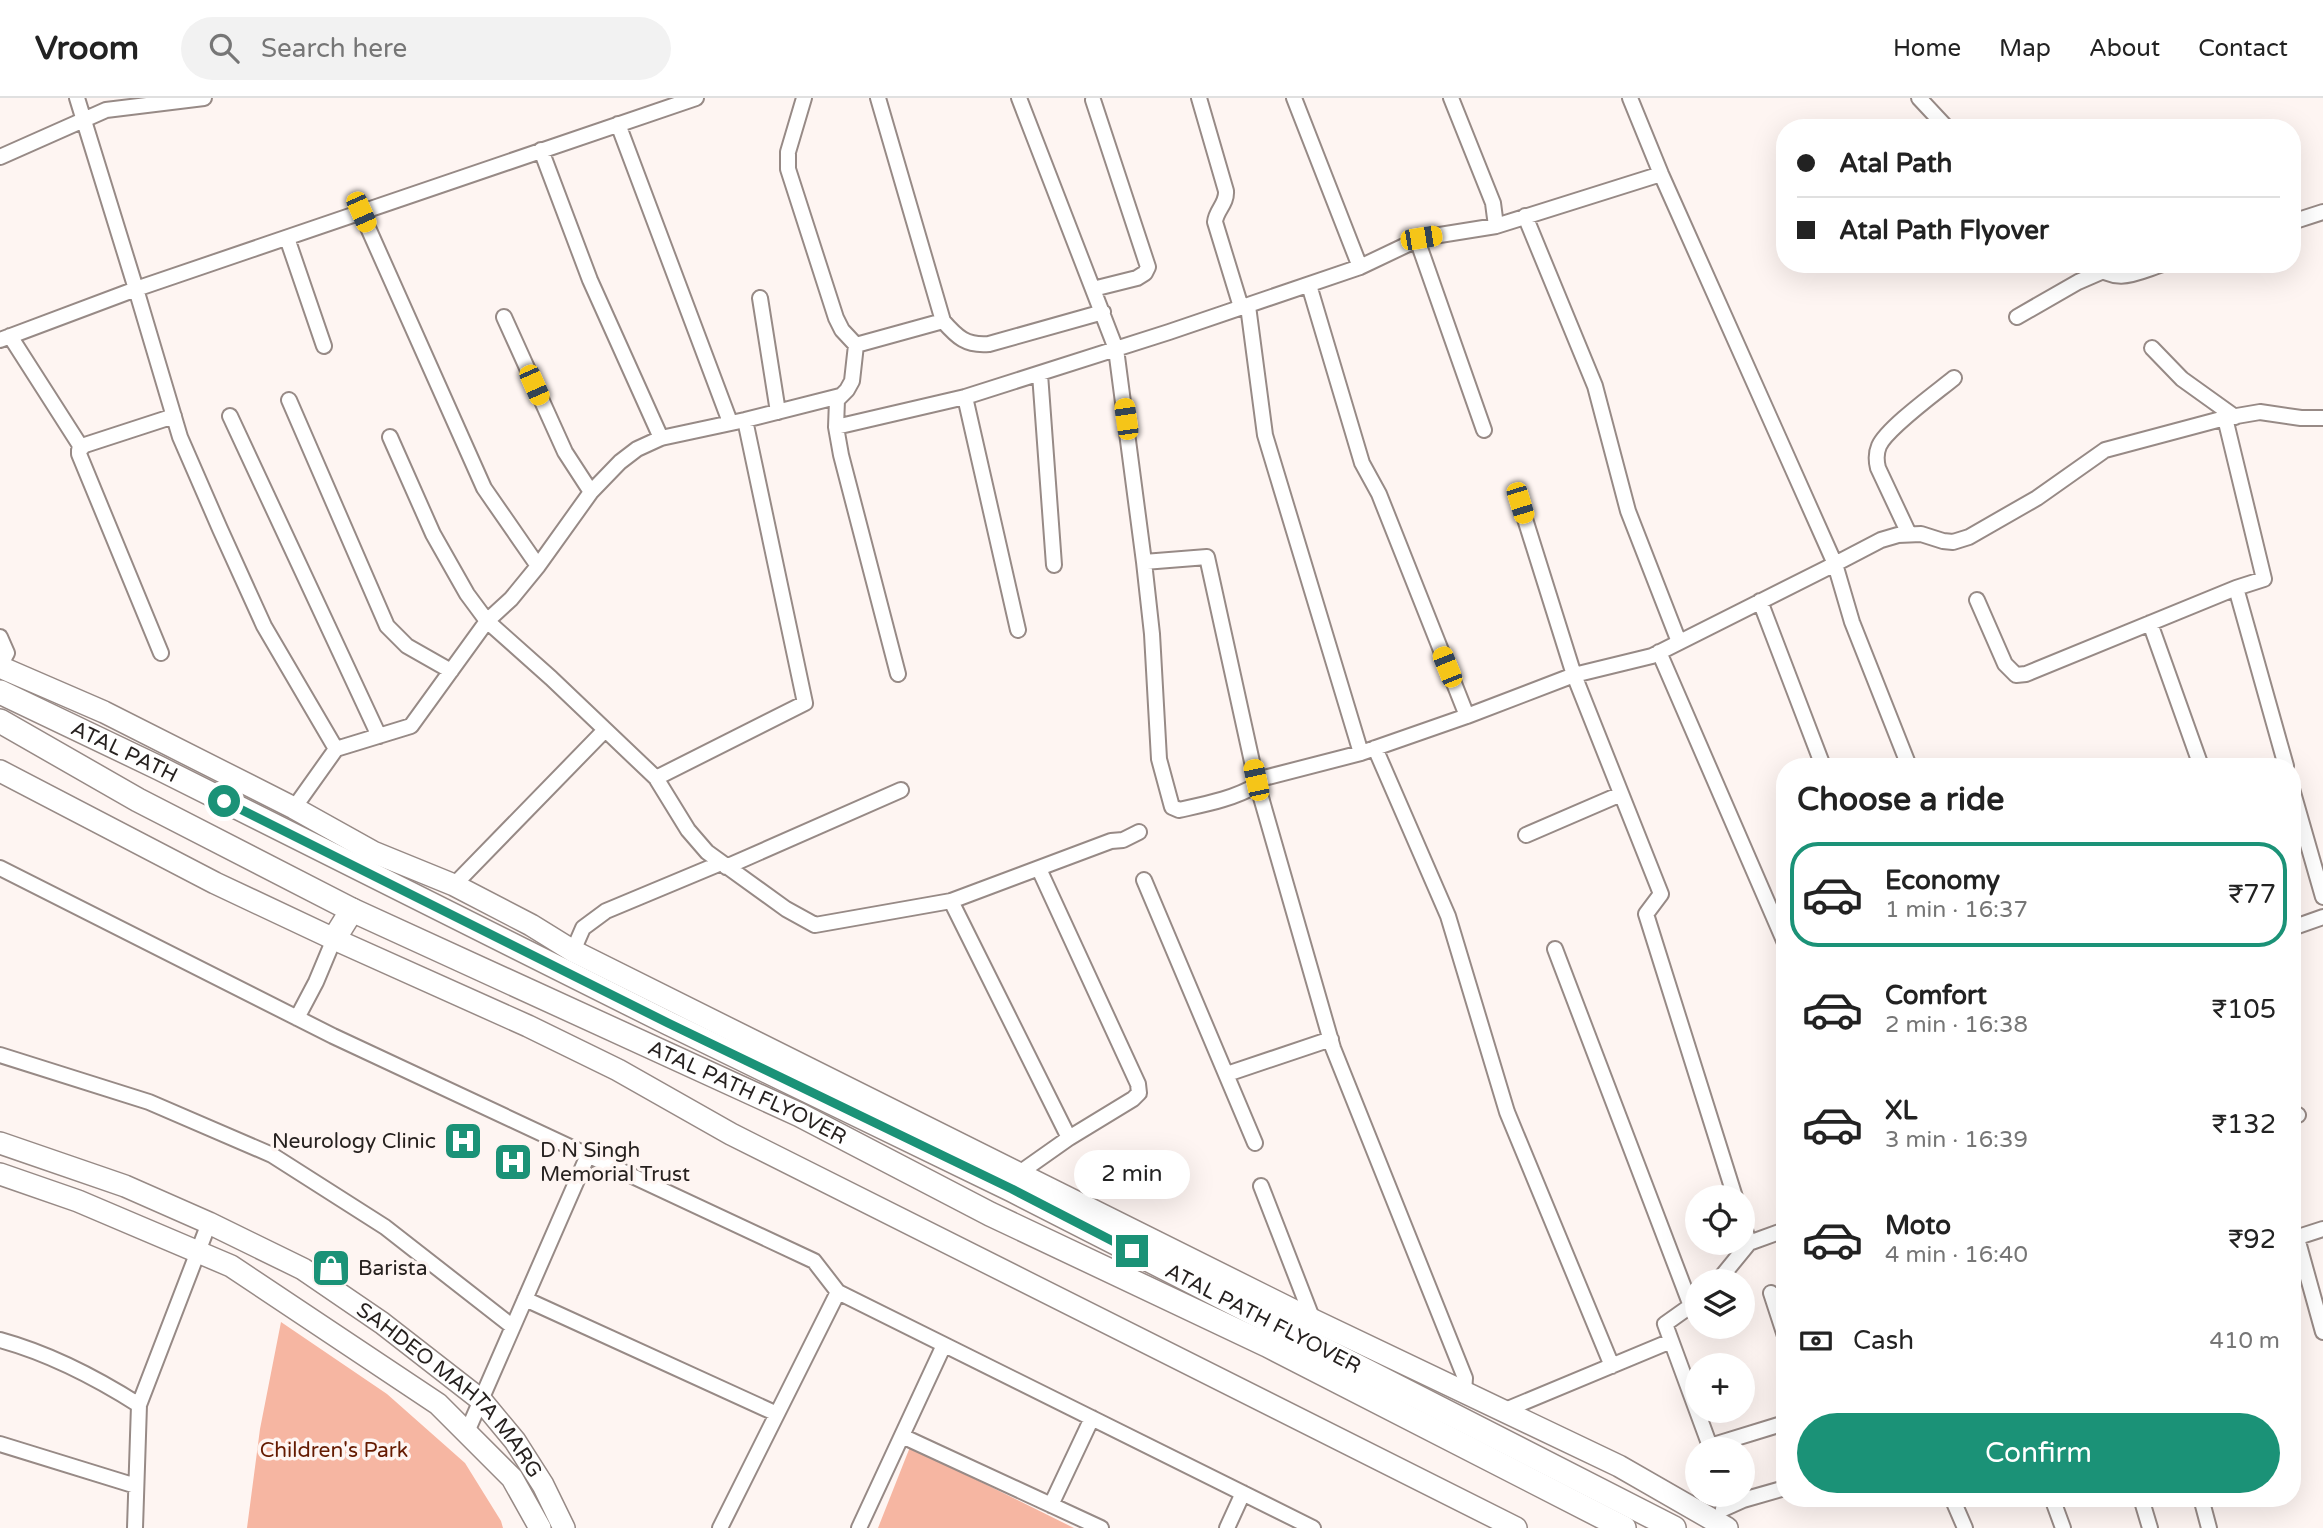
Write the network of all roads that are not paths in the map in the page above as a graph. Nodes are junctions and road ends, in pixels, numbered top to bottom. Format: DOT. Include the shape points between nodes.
graph roads {
  1 [pos="77,98"];
  2 [pos="204,98"];
  3 [pos="696,98"];
  4 [pos="804,98"];
  5 [pos="878,98"];
  6 [pos="1019,98"];
  7 [pos="1199,98"];
  8 [pos="1294,98"];
  9 [pos="1451,98"];
  10 [pos="1630,98"];
  11 [pos="1919,98"];
  12 [pos="1093,100"];
  13 [pos="1939,119"];
  14 [pos="84,120"];
  15 [pos="618,124"];
  16 [pos="541,150"];
  17 [pos="0,157"];
  18 [pos="1661,174"];
  19 [pos="361,212"];
  20 [pos="2323,212"];
  21 [pos="1495,215"];
  22 [pos="1525,216"];
  23 [pos="2301,219"];
  24 [pos="287,238"];
  25 [pos="1421,238"];
  26 [pos="1358,260"];
  27 [pos="2090,273"];
  28 [pos="2110,273"];
  29 [pos="2137,273"];
  30 [pos="1309,285"];
  31 [pos="136,289"];
  32 [pos="1093,289"];
  33 [pos="760,298"];
  34 [pos="1240,300"];
  35 [pos="1105,316"];
  36 [pos="504,317"];
  37 [pos="2017,317"];
  38 [pos="943,321"];
  39 [pos="5,338"];
  40 [pos="1114,344"];
  41 [pos="856,345"];
  42 [pos="324,346"];
  43 [pos="2152,348"];
  44 [pos="1040,373"];
  45 [pos="1954,378"];
  46 [pos="965,397"];
  47 [pos="289,400"];
  48 [pos="837,409"];
  49 [pos="778,412"];
  50 [pos="174,416"];
  51 [pos="230,416"];
  52 [pos="2230,418"];
  53 [pos="2323,418"];
  54 [pos="743,429"];
  55 [pos="1484,430"];
  56 [pos="390,437"];
  57 [pos="661,438"];
  58 [pos="81,447"];
  59 [pos="591,492"];
  60 [pos="1520,503"];
  61 [pos="1909,534"];
  62 [pos="1144,562"];
  63 [pos="1835,564"];
  64 [pos="1054,565"];
  65 [pos="538,566"];
  66 [pos="2236,587"];
  67 [pos="1977,600"];
  68 [pos="1760,601"];
  69 [pos="487,621"];
  70 [pos="2150,623"];
  71 [pos="1018,630"];
  72 [pos="0,637"];
  73 [pos="1679,642"];
  74 [pos="1659,652"];
  75 [pos="161,653"];
  76 [pos="0,666"];
  77 [pos="451,671"];
  78 [pos="898,674"];
  79 [pos="1574,676"];
  80 [pos="0,692"];
  81 [pos="1467,716"];
  82 [pos="0,721"];
  83 [pos="605,730"];
  84 [pos="379,736"];
  85 [pos="336,749"];
  86 [pos="1368,750"];
  87 [pos="1820,758"];
  88 [pos="1906,758"];
  89 [pos="2198,758"];
  90 [pos="2284,758"];
  91 [pos="0,771"];
  92 [pos="656,778"];
  93 [pos="1258,788"];
  94 [pos="901,790"];
  95 [pos="1621,794"];
  96 [pos="294,808"];
  97 [pos="2301,820"];
  98 [pos="1139,832"];
  99 [pos="1525,835"];
  100 [pos="368,861"];
  101 [pos="724,865"];
  102 [pos="0,868"];
  103 [pos="1039,869"];
  104 [pos="1144,880"];
  105 [pos="454,885"];
  106 [pos="2323,897"];
  107 [pos="951,901"];
  108 [pos="352,911"];
  109 [pos="2323,917"];
  110 [pos="1776,922"];
  111 [pos="2301,925"];
  112 [pos="334,939"];
  113 [pos="1555,949"];
  114 [pos="573,951"];
  115 [pos="297,1018"];
  116 [pos="1331,1039"];
  117 [pos="0,1055"];
  118 [pos="1227,1074"];
  119 [pos="1069,1138"];
  120 [pos="0,1143"];
  121 [pos="1255,1143"];
  122 [pos="588,1155"];
  123 [pos="0,1174"];
  124 [pos="1018,1174"];
  125 [pos="1731,1185"];
  126 [pos="1261,1186"];
  127 [pos="209,1223"];
  128 [pos="2323,1228"];
  129 [pos="1776,1233"];
  130 [pos="2301,1236"];
  131 [pos="1755,1241"];
  132 [pos="197,1251"];
  133 [pos="1739,1255"];
  134 [pos="2301,1258"];
  135 [pos="1728,1269"];
  136 [pos="1685,1280"];
  137 [pos="838,1292"];
  138 [pos="1771,1293"];
  139 [pos="525,1299"];
  140 [pos="1776,1308"];
  141 [pos="1685,1310"];
  142 [pos="1312,1320"];
  143 [pos="513,1327"];
  144 [pos="2323,1332"];
  145 [pos="0,1340"];
  146 [pos="1671,1341"];
  147 [pos="944,1345"];
  148 [pos="1612,1366"];
  149 [pos="1464,1392"];
  150 [pos="481,1400"];
  151 [pos="139,1405"];
  152 [pos="1503,1411"];
  153 [pos="777,1414"];
  154 [pos="1092,1418"];
  155 [pos="1776,1426"];
  156 [pos="467,1432"];
  157 [pos="902,1436"];
  158 [pos="1706,1437"];
  159 [pos="1743,1437"];
  160 [pos="0,1444"];
  161 [pos="136,1486"];
  162 [pos="1776,1491"];
  163 [pos="1243,1493"];
  164 [pos="1051,1505"];
  165 [pos="1956,1507"];
  166 [pos="2055,1507"];
  167 [pos="2144,1507"];
  168 [pos="2203,1507"];
  169 [pos="1724,1517"];
  170 [pos="135,1528"];
  171 [pos="540,1528"];
  172 [pos="564,1528"];
  173 [pos="720,1528"];
  174 [pos="859,1528"];
  175 [pos="1101,1528"];
  176 [pos="1227,1528"];
  177 [pos="1313,1528"];
  178 [pos="1516,1528"];
  179 [pos="1624,1528"];
  180 [pos="1674,1528"];
  181 [pos="1965,1528"];
  182 [pos="2063,1528"];
  183 [pos="2150,1528"];
  184 [pos="2209,1528"];
  1 -- 14 [label="street"];
  2 -- 14 [label="street" via="106,110"];
  3 -- 15 [label="street"];
  4 -- 41 [label="street" via="788,152 789,179 836,318"];
  5 -- 38 [label="street"];
  6 -- 32 [label="street"];
  7 -- 34 [label="street" via="1226,191 1215,222"];
  8 -- 26 [label="street"];
  9 -- 21 [label="street"];
  10 -- 18 [label="street"];
  11 -- 13 [label="street"];
  12 -- 32 [label="street" via="1148,267 1137,278"];
  14 -- 17 [label="street"];
  14 -- 31 [label="street"];
  15 -- 16 [label="street"];
  15 -- 54 [label="street"];
  16 -- 19 [label="street"];
  16 -- 57 [label="street" via="590,280"];
  18 -- 22 [label="street"];
  18 -- 63 [label="street"];
  19 -- 24 [label="street"];
  19 -- 65 [label="street" via="484,488"];
  20 -- 23 [label="street"];
  21 -- 22 [label="street"];
  21 -- 25 [label="street"];
  22 -- 73 [label="street" via="1595,386 1628,511"];
  24 -- 31 [label="street"];
  24 -- 42 [label="street"];
  25 -- 26 [label="street"];
  25 -- 55 [label="street" via="1419,246"];
  26 -- 30 [label="street"];
  27 -- 37 [label="street"];
  28 -- 29 [label="street" via="2122,278"];
  30 -- 34 [label="street"];
  30 -- 81 [label="street" via="1362,463"];
  31 -- 39 [label="street"];
  31 -- 50 [label="street"];
  32 -- 35 [label="street"];
  33 -- 49 [label="street"];
  34 -- 40 [label="street"];
  34 -- 86 [label="street" via="1265,435"];
  35 -- 38 [label="street" via="980,345 964,342"];
  35 -- 40 [label="street"];
  36 -- 59 [label="street" via="565,452"];
  38 -- 41 [label="street"];
  39 -- 58 [label="street"];
  40 -- 44 [label="street"];
  40 -- 62 [label="street"];
  41 -- 48 [label="street" via="852,381"];
  43 -- 52 [label="street"];
  44 -- 46 [label="street"];
  44 -- 64 [label="street"];
  45 -- 61 [label="street" via="1878,447 1878,468"];
  46 -- 48 [label="street"];
  46 -- 71 [label="street"];
  47 -- 77 [label="street" via="387,626 407,646"];
  48 -- 49 [label="street"];
  48 -- 78 [label="street" via="841,455"];
  49 -- 54 [label="street"];
  50 -- 58 [label="street"];
  50 -- 85 [label="street" via="264,626"];
  51 -- 84 [label="street"];
  52 -- 53 [label="street" via="2260,412"];
  52 -- 61 [label="street" via="2105,450 2038,498 1960,541"];
  52 -- 66 [label="street" via="2264,579"];
  54 -- 57 [label="street"];
  54 -- 92 [label="street" via="806,703"];
  56 -- 69 [label="street" via="433,534"];
  57 -- 59 [label="street" via="620,462"];
  58 -- 75 [label="street" via="80,458"];
  59 -- 65 [label="street"];
  60 -- 79 [label="street"];
  61 -- 63 [label="street" via="1881,540"];
  62 -- 93 [label="street" via="1207,556"];
  62 -- 93 [label="street" via="1159,759 1172,807 1178,810 1215,802"];
  63 -- 68 [label="street"];
  63 -- 88 [label="street" via="1852,622"];
  65 -- 69 [label="street"];
  66 -- 70 [label="street"];
  66 -- 90 [label="street"];
  67 -- 70 [label="street" via="2005,664 2016,675"];
  68 -- 73 [label="street"];
  68 -- 87 [label="street"];
  69 -- 77 [label="street"];
  69 -- 83 [label="street"];
  70 -- 89 [label="street"];
  72 -- 76 [label="street" via="6,653"];
  73 -- 74 [label="street"];
  74 -- 79 [label="street"];
  74 -- 110 [label="street"];
  76 -- 96 [label="street" via="104,712"];
  77 -- 84 [label="street" via="411,726"];
  79 -- 81 [label="street"];
  79 -- 95 [label="street"];
  80 -- 100 [label="main road, ATAL PATH"];
  81 -- 86 [label="street"];
  82 -- 108 [label="main road, ATAL PATH" via="138,800"];
  83 -- 92 [label="street"];
  83 -- 105 [label="street"];
  84 -- 85 [label="street"];
  85 -- 96 [label="street"];
  86 -- 93 [label="street"];
  86 -- 148 [label="street" via="1448,916 1507,1112"];
  91 -- 112 [label="street"];
  92 -- 101 [label="street" via="688,830"];
  93 -- 116 [label="street"];
  94 -- 101 [label="street"];
  95 -- 99 [label="street"];
  95 -- 125 [label="street" via="1661,894 1646,914"];
  96 -- 100 [label="street"];
  97 -- 106 [label="street"];
  98 -- 103 [label="street"];
  100 -- 105 [label="street"];
  100 -- 180 [label="main road, ATAL PATH FLYOVER" via="668,1023 1012,1189"];
  101 -- 107 [label="street" via="815,925"];
  101 -- 114 [label="street" via="606,911 583,928"];
  102 -- 115 [label="street"];
  103 -- 107 [label="street"];
  103 -- 119 [label="street" via="1139,1089 1133,1100"];
  104 -- 118 [label="street"];
  105 -- 114 [label="street"];
  107 -- 119 [label="street"];
  108 -- 112 [label="main road"];
  108 -- 179 [label="main road, ATAL PATH FLYOVER" via="800,1115 990,1213 1267,1345"];
  109 -- 111 [label="street"];
  112 -- 115 [label="street"];
  112 -- 178 [label="street" via="618,1070 731,1134"];
  113 -- 136 [label="street"];
  114 -- 124 [label="street"];
  115 -- 122 [label="street"];
  116 -- 118 [label="street"];
  116 -- 149 [label="street" via="1465,1378"];
  117 -- 143 [label="street" via="149,1102 272,1154 385,1227"];
  118 -- 121 [label="street"];
  119 -- 124 [label="street"];
  120 -- 127 [label="street, SAHDEO MAHTA MARG" via="125,1186"];
  122 -- 137 [label="street" via="814,1261"];
  122 -- 139 [label="street"];
  123 -- 132 [label="street, SAHDEO MAHTA MARG"];
  124 -- 142 [label="street"];
  126 -- 142 [label="street"];
  127 -- 132 [label="street"];
  127 -- 150 [label="street, SAHDEO MAHTA MARG" via="303,1269"];
  128 -- 130 [label="street"];
  129 -- 131 [label="street"];
  132 -- 151 [label="street"];
  132 -- 156 [label="street, SAHDEO MAHTA MARG" via="232,1266 439,1404"];
  133 -- 135 [label="street"];
  134 -- 144 [label="street"];
  137 -- 147 [label="street"];
  137 -- 153 [label="street"];
  138 -- 140 [label="street"];
  139 -- 143 [label="street"];
  139 -- 153 [label="street"];
  141 -- 146 [label="street" via="1665,1324"];
  142 -- 149 [label="street"];
  143 -- 150 [label="street"];
  145 -- 151 [label="street" via="72,1366"];
  146 -- 148 [label="street"];
  146 -- 158 [label="street"];
  147 -- 154 [label="street"];
  147 -- 157 [label="street"];
  148 -- 152 [label="street"];
  149 -- 152 [label="street"];
  150 -- 156 [label="street"];
  150 -- 172 [label="street, SAHDEO MAHTA MARG" via="543,1485"];
  151 -- 161 [label="street"];
  152 -- 169 [label="street"];
  153 -- 173 [label="street"];
  154 -- 163 [label="street"];
  154 -- 164 [label="street"];
  155 -- 159 [label="street"];
  156 -- 171 [label="street, SAHDEO MAHTA MARG" via="512,1478"];
  157 -- 164 [label="street"];
  157 -- 174 [label="street"];
  160 -- 161 [label="street"];
  161 -- 170 [label="street"];
  162 -- 169 [label="street" via="1743,1500"];
  163 -- 176 [label="street"];
  163 -- 177 [label="street"];
  164 -- 175 [label="street"];
  165 -- 181 [label="street"];
  166 -- 182 [label="street"];
  167 -- 183 [label="street"];
  168 -- 184 [label="street"];
}
